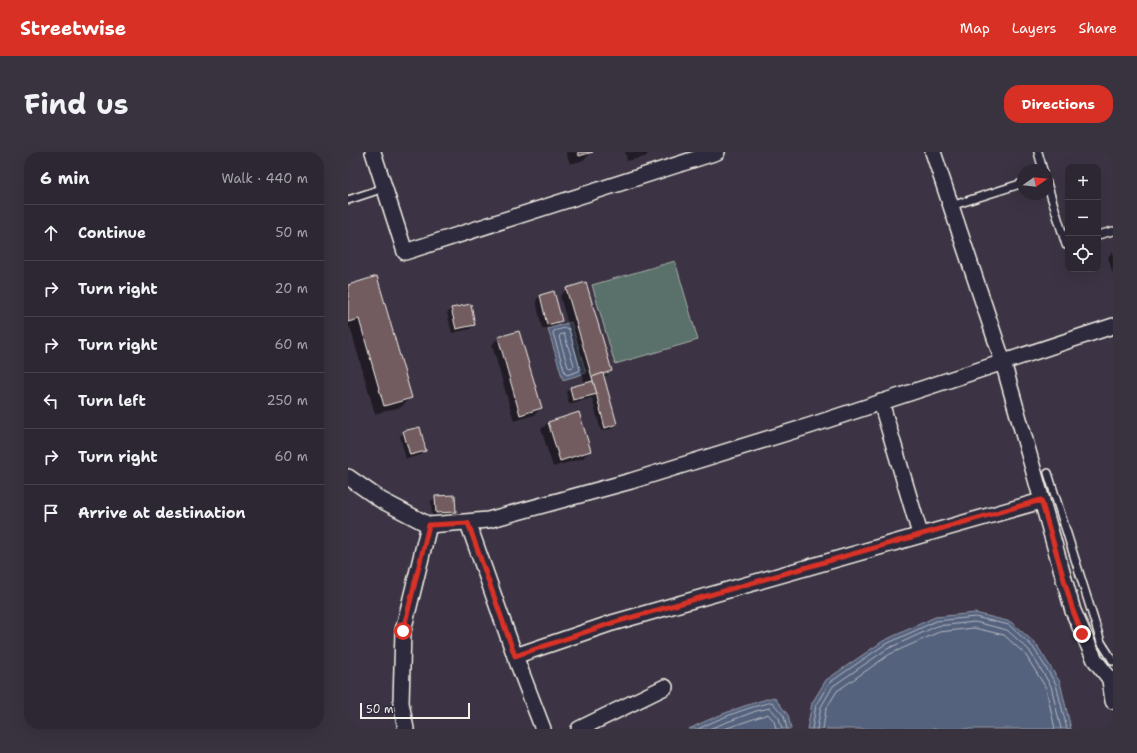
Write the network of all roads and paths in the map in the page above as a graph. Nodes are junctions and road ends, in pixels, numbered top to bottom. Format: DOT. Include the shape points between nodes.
graph roads {
  1 [pos="373,152"];
  2 [pos="717,152"];
  3 [pos="933,152"];
  4 [pos="1038,152"];
  5 [pos="699,155"];
  6 [pos="1041,164"];
  7 [pos="1017,185"];
  8 [pos="384,188"];
  9 [pos="348,200"];
  10 [pos="1052,200"];
  11 [pos="951,206"];
  12 [pos="1113,231"];
  13 [pos="1101,235"];
  14 [pos="1065,242"];
  15 [pos="1113,326"];
  16 [pos="1003,362"];
  17 [pos="881,402"];
  18 [pos="1048,473"];
  19 [pos="348,477"];
  20 [pos="1041,500"];
  21 [pos="468,523"];
  22 [pos="429,525"];
  23 [pos="920,534"];
  24 [pos="515,656"];
  25 [pos="1113,661"];
  26 [pos="1111,682"];
  27 [pos="665,687"];
  28 [pos="1113,701"];
  29 [pos="406,729"];
  30 [pos="543,729"];
  31 [pos="578,729"];
  1 -- 8 [label="street"];
  2 -- 5 [label="street"];
  3 -- 11 [label="street"];
  4 -- 6 [label="lane"];
  5 -- 8 [label="street" via="405,252"];
  7 -- 11 [label="lane"];
  8 -- 9 [label="lane"];
  10 -- 14 [label="lane"];
  11 -- 16 [label="street"];
  12 -- 13 [label="lane"];
  15 -- 16 [label="street"];
  16 -- 17 [label="street"];
  16 -- 20 [label="street"];
  17 -- 21 [label="street" via="631,481 488,520"];
  17 -- 23 [label="street"];
  18 -- 25 [label="lane" via="1101,642"];
  19 -- 22 [label="street" via="382,500"];
  20 -- 23 [label="street"];
  20 -- 26 [label="street" via="1073,611 1095,660"];
  21 -- 22 [label="street"];
  21 -- 24 [label="street"];
  22 -- 29 [label="street" via="403,631 401,703"];
  23 -- 24 [label="street" via="612,623"];
  24 -- 30 [label="street"];
  26 -- 28 [label="street"];
  27 -- 31 [label="street"];
}
